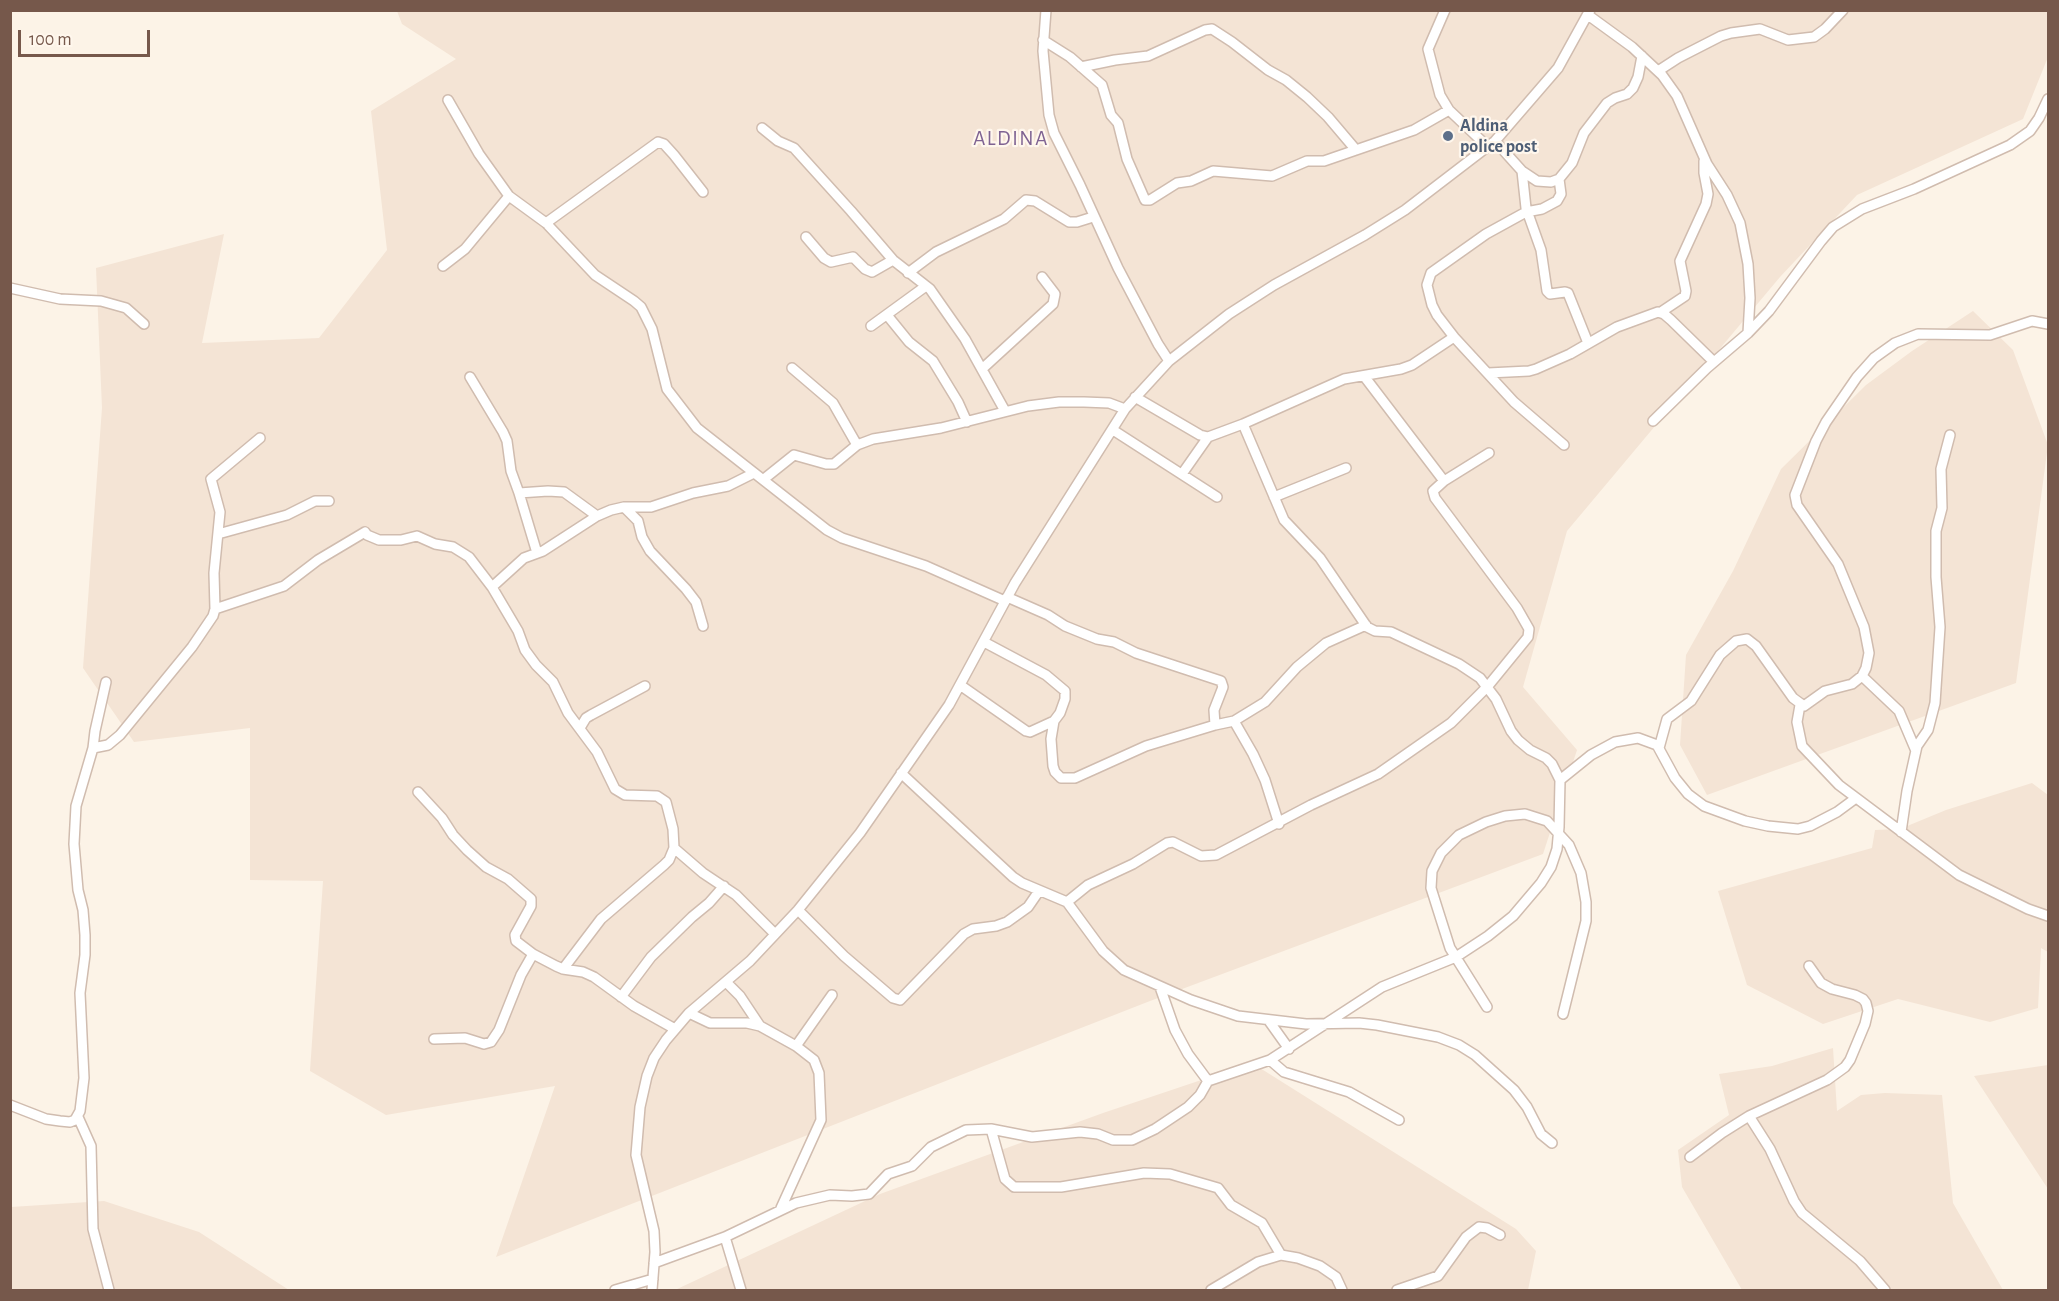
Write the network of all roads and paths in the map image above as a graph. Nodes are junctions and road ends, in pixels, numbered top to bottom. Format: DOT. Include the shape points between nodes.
graph roads {
  1 [pos="1046,10"];
  2 [pos="1445,10"];
  3 [pos="1843,10"];
  4 [pos="1589,13"];
  5 [pos="1043,40"];
  6 [pos="1642,56"];
  7 [pos="1081,67"];
  8 [pos="1658,71"];
  9 [pos="2049,99"];
  10 [pos="448,100"];
  11 [pos="1449,110"];
  12 [pos="762,128"];
  13 [pos="1492,144"];
  14 [pos="1356,150"];
  15 [pos="1704,158"];
  16 [pos="1522,171"];
  17 [pos="1559,179"];
  18 [pos="703,192"];
  19 [pos="509,196"];
  20 [pos="1526,212"];
  21 [pos="1093,217"];
  22 [pos="546,223"];
  23 [pos="806,237"];
  24 [pos="893,261"];
  25 [pos="444,266"];
  26 [pos="908,273"];
  27 [pos="1042,277"];
  28 [pos="926,286"];
  29 [pos="10,288"];
  30 [pos="1661,312"];
  31 [pos="887,315"];
  32 [pos="144,324"];
  33 [pos="2049,324"];
  34 [pos="871,326"];
  35 [pos="1748,333"];
  36 [pos="1454,337"];
  37 [pos="1588,343"];
  38 [pos="1169,361"];
  39 [pos="1714,362"];
  40 [pos="792,368"];
  41 [pos="982,369"];
  42 [pos="1488,373"];
  43 [pos="1364,376"];
  44 [pos="470,378"];
  45 [pos="1135,397"];
  46 [pos="1125,409"];
  47 [pos="1005,411"];
  48 [pos="1653,421"];
  49 [pos="967,422"];
  50 [pos="1243,424"];
  51 [pos="1113,430"];
  52 [pos="1950,435"];
  53 [pos="1208,437"];
  54 [pos="260,438"];
  55 [pos="857,445"];
  56 [pos="1564,445"];
  57 [pos="1489,453"];
  58 [pos="1346,468"];
  59 [pos="754,473"];
  60 [pos="1182,474"];
  61 [pos="764,479"];
  62 [pos="1444,482"];
  63 [pos="519,493"];
  64 [pos="1217,497"];
  65 [pos="1275,497"];
  66 [pos="329,501"];
  67 [pos="624,507"];
  68 [pos="648,508"];
  69 [pos="597,516"];
  70 [pos="638,521"];
  71 [pos="219,534"];
  72 [pos="537,553"];
  73 [pos="492,587"];
  74 [pos="1006,599"];
  75 [pos="215,609"];
  76 [pos="1366,625"];
  77 [pos="703,626"];
  78 [pos="984,642"];
  79 [pos="1862,676"];
  80 [pos="106,682"];
  81 [pos="960,685"];
  82 [pos="645,686"];
  83 [pos="1488,686"];
  84 [pos="1800,705"];
  85 [pos="1054,720"];
  86 [pos="1233,721"];
  87 [pos="1215,725"];
  88 [pos="580,728"];
  89 [pos="93,748"];
  90 [pos="1659,748"];
  91 [pos="1916,752"];
  92 [pos="901,773"];
  93 [pos="1560,780"];
  94 [pos="418,792"];
  95 [pos="1856,798"];
  96 [pos="1279,824"];
  97 [pos="1901,832"];
  98 [pos="1558,833"];
  99 [pos="674,848"];
  100 [pos="724,886"];
  101 [pos="1039,891"];
  102 [pos="1067,902"];
  103 [pos="798,910"];
  104 [pos="2049,916"];
  105 [pos="775,934"];
  106 [pos="533,954"];
  107 [pos="1456,957"];
  108 [pos="1809,966"];
  109 [pos="563,969"];
  110 [pos="726,982"];
  111 [pos="1160,987"];
  112 [pos="832,995"];
  113 [pos="621,997"];
  114 [pos="1487,1007"];
  115 [pos="689,1013"];
  116 [pos="1563,1014"];
  117 [pos="1269,1021"];
  118 [pos="1326,1024"];
  119 [pos="760,1026"];
  120 [pos="675,1029"];
  121 [pos="434,1039"];
  122 [pos="796,1046"];
  123 [pos="1289,1049"];
  124 [pos="1270,1060"];
  125 [pos="1208,1081"];
  126 [pos="10,1105"];
  127 [pos="1749,1116"];
  128 [pos="78,1117"];
  129 [pos="1399,1120"];
  130 [pos="992,1129"];
  131 [pos="1552,1143"];
  132 [pos="1690,1157"];
  133 [pos="781,1208"];
  134 [pos="1500,1236"];
  135 [pos="725,1237"];
  136 [pos="1281,1255"];
  137 [pos="654,1263"];
  138 [pos="653,1279"];
  139 [pos="109,1290"];
  140 [pos="615,1290"];
  141 [pos="652,1290"];
  142 [pos="741,1290"];
  143 [pos="1212,1290"];
  144 [pos="1342,1290"];
  145 [pos="1397,1290"];
  146 [pos="1885,1290"];
  1 -- 5 [label="street"];
  2 -- 11 [label="street" via="1428,49 1440,95"];
  3 -- 8 [label="street" via="1814,37 1788,40 1760,29 1731,33"];
  4 -- 6 [label="street"];
  4 -- 13 [label="street" via="1558,68"];
  5 -- 7 [label="street"];
  5 -- 21 [label="street" via="1051,123"];
  6 -- 8 [label="street"];
  6 -- 17 [label="street" via="1633,88 1607,103 1584,133 1572,163"];
  7 -- 14 [label="street" via="1148,57 1212,29 1286,80 1328,117"];
  7 -- 14 [label="street" via="1104,88 1145,200 1209,172 1272,176 1307,161"];
  8 -- 15 [label="street" via="1677,96"];
  9 -- 35 [label="street" via="2030,131 2010,145 1862,209 1833,227"];
  10 -- 19 [label="street"];
  11 -- 13 [label="street"];
  11 -- 14 [label="street" via="1414,130"];
  12 -- 24 [label="street" via="794,148"];
  13 -- 16 [label="street"];
  13 -- 38 [label="street" via="1405,210 1250,300"];
  15 -- 30 [label="street" via="1706,204 1680,261 1686,291 1683,298"];
  15 -- 35 [label="street" via="1732,204 1744,240 1750,298"];
  16 -- 17 [label="street" via="1544,182"];
  16 -- 20 [label="street"];
  17 -- 20 [label="street" via="1561,194 1557,201"];
  18 -- 22 [label="street" via="674,155 658,142"];
  19 -- 22 [label="street"];
  19 -- 25 [label="street" via="465,249"];
  20 -- 36 [label="street" via="1486,234 1434,269 1429,277 1432,305"];
  20 -- 37 [label="street" via="1541,250 1547,291 1568,293"];
  21 -- 26 [label="street" via="1069,222 1035,201 1026,200 1004,219 936,252"];
  21 -- 38 [label="street"];
  22 -- 59 [label="street" via="596,275 641,307 674,399 698,428"];
  23 -- 24 [label="street" via="831,262 852,257 872,272"];
  24 -- 26 [label="street"];
  26 -- 28 [label="street"];
  27 -- 41 [label="street" via="1055,294 1053,304"];
  28 -- 31 [label="street"];
  28 -- 41 [label="street" via="950,316"];
  29 -- 32 [label="street" via="60,299 101,301 126,309"];
  30 -- 37 [label="street" via="1617,327"];
  30 -- 39 [label="street"];
  31 -- 34 [label="street"];
  31 -- 49 [label="street" via="909,342 933,361"];
  33 -- 79 [label="street" via="2032,321 1990,335 1918,334 1895,343 1857,377 1826,422 1795,500 1838,564 1864,627 1869,653"];
  35 -- 39 [label="street"];
  36 -- 42 [label="street"];
  36 -- 43 [label="street" via="1412,365"];
  37 -- 42 [label="street" via="1529,371"];
  38 -- 45 [label="street"];
  39 -- 48 [label="street"];
  40 -- 55 [label="street" via="833,403"];
  41 -- 47 [label="street"];
  42 -- 56 [label="street" via="1514,402"];
  43 -- 50 [label="street" via="1344,379"];
  43 -- 62 [label="street"];
  44 -- 63 [label="street" via="507,441"];
  45 -- 46 [label="street"];
  45 -- 53 [label="street"];
  46 -- 47 [label="street" via="1109,403 1059,402"];
  46 -- 51 [label="street"];
  47 -- 49 [label="street"];
  49 -- 55 [label="street"];
  50 -- 53 [label="street"];
  50 -- 65 [label="street"];
  51 -- 60 [label="street"];
  51 -- 74 [label="street"];
  52 -- 91 [label="street" via="1941,469 1942,508 1936,531 1940,627 1935,703 1928,730"];
  53 -- 60 [label="street"];
  54 -- 71 [label="street" via="212,479 220,512"];
  55 -- 61 [label="street" via="834,464 794,455"];
  57 -- 62 [label="street"];
  58 -- 65 [label="street"];
  59 -- 61 [label="street"];
  59 -- 68 [label="street" via="728,486"];
  60 -- 64 [label="street"];
  61 -- 74 [label="street" via="842,538 926,566"];
  62 -- 83 [label="street" via="1433,491 1435,498 1529,629 1528,637"];
  63 -- 69 [label="street" via="564,492"];
  63 -- 72 [label="street"];
  65 -- 76 [label="street" via="1284,520 1320,558"];
  66 -- 71 [label="street" via="315,501 287,515"];
  67 -- 68 [label="street"];
  67 -- 69 [label="street"];
  67 -- 70 [label="street"];
  68 -- 70 [label="street"];
  69 -- 72 [label="street"];
  70 -- 77 [label="street" via="650,551 696,602"];
  71 -- 75 [label="street"];
  72 -- 73 [label="street" via="524,558"];
  73 -- 75 [label="street" via="469,557 453,547 417,536 379,540 365,532 284,586"];
  73 -- 88 [label="street" via="525,650 550,679"];
  74 -- 78 [label="street"];
  74 -- 87 [label="street" via="1097,639 1221,681 1223,687 1214,710"];
  75 -- 89 [label="street" via="196,641 120,735 108,745"];
  76 -- 83 [label="street" via="1375,631 1391,632 1460,664"];
  76 -- 86 [label="street" via="1326,644 1297,667 1265,702"];
  78 -- 81 [label="street"];
  78 -- 85 [label="street" via="1063,688 1065,699"];
  79 -- 84 [label="street" via="1852,684 1825,691"];
  79 -- 91 [label="street" via="1899,711"];
  80 -- 89 [label="street"];
  81 -- 85 [label="street" via="1026,731"];
  81 -- 92 [label="street"];
  82 -- 88 [label="street" via="586,718"];
  83 -- 93 [label="street" via="1511,731 1530,750 1546,758"];
  83 -- 96 [label="street" via="1451,723 1378,774"];
  84 -- 90 [label="street" via="1756,646 1747,639 1736,641 1720,655 1691,700 1667,719"];
  84 -- 95 [label="street" via="1797,722 1802,746"];
  85 -- 87 [label="street" via="1053,766 1058,776 1067,778 1086,774 1146,746"];
  86 -- 87 [label="street"];
  86 -- 96 [label="street" via="1261,771"];
  88 -- 99 [label="street" via="618,792 663,799 670,815"];
  89 -- 128 [label="street" via="76,806 73,832 85,935 80,993 84,1078"];
  90 -- 93 [label="street" via="1638,738 1616,742 1581,762"];
  90 -- 95 [label="street" via="1688,794 1704,806 1768,826 1810,826"];
  91 -- 97 [label="street"];
  92 -- 101 [label="street" via="1013,877"];
  92 -- 103 [label="street" via="854,841"];
  93 -- 98 [label="street"];
  94 -- 106 [label="street" via="467,850 531,899 515,937"];
  95 -- 97 [label="street"];
  96 -- 102 [label="street" via="1211,857 1167,843 1088,885"];
  97 -- 104 [label="street" via="1959,875"];
  98 -- 107 [label="street" via="1551,867 1528,900 1488,936"];
  98 -- 107 [label="street" via="1547,821 1525,814 1505,816 1472,827 1447,845 1432,871 1431,888"];
  98 -- 116 [label="street" via="1569,845 1581,873 1586,902 1586,921"];
  99 -- 100 [label="street"];
  99 -- 109 [label="street" via="664,865 601,919"];
  100 -- 105 [label="street"];
  100 -- 113 [label="street" via="651,957"];
  101 -- 102 [label="street"];
  101 -- 103 [label="street" via="1028,907 1007,922 964,934 905,996 896,1000"];
  102 -- 111 [label="street" via="1114,962"];
  103 -- 105 [label="street"];
  105 -- 110 [label="street"];
  106 -- 109 [label="street"];
  106 -- 121 [label="street" via="490,1042"];
  107 -- 114 [label="street"];
  107 -- 118 [label="street" via="1382,987"];
  108 -- 127 [label="street" via="1821,983 1866,1003 1868,1011 1861,1037 1839,1072"];
  109 -- 113 [label="street" via="588,974"];
  110 -- 115 [label="street"];
  110 -- 119 [label="street"];
  111 -- 117 [label="street" via="1238,1016"];
  111 -- 125 [label="street" via="1175,1030"];
  112 -- 122 [label="street"];
  113 -- 120 [label="street"];
  115 -- 119 [label="street" via="710,1023"];
  115 -- 120 [label="street"];
  117 -- 118 [label="street"];
  117 -- 123 [label="street"];
  118 -- 123 [label="street"];
  118 -- 131 [label="street" via="1377,1025 1459,1045 1514,1090"];
  119 -- 122 [label="street"];
  120 -- 137 [label="street" via="651,1064 638,1113 636,1162 654,1231"];
  122 -- 133 [label="street" via="812,1057 818,1069 822,1116"];
  123 -- 124 [label="street"];
  124 -- 125 [label="street"];
  124 -- 129 [label="street" via="1284,1072 1349,1092"];
  125 -- 130 [label="street" via="1188,1107 1132,1140 1080,1132 1032,1137"];
  126 -- 128 [label="street" via="53,1120 70,1122"];
  127 -- 132 [label="street"];
  127 -- 146 [label="street" via="1802,1213 1860,1261"];
  128 -- 139 [label="street" via="91,1146 93,1230"];
  130 -- 133 [label="street" via="966,1130 935,1144 912,1166 888,1174 869,1194 830,1195"];
  130 -- 136 [label="street" via="1005,1179 1014,1187 1061,1187 1144,1173 1170,1174 1218,1188 1231,1205 1262,1224"];
  133 -- 135 [label="street"];
  134 -- 145 [label="street" via="1479,1227 1466,1237 1438,1276"];
  135 -- 137 [label="street"];
  135 -- 142 [label="street"];
  136 -- 143 [label="street" via="1258,1262"];
  136 -- 144 [label="street" via="1320,1266 1336,1277"];
  137 -- 138 [label="street"];
  138 -- 140 [label="street"];
  138 -- 141 [label="street"];
}
